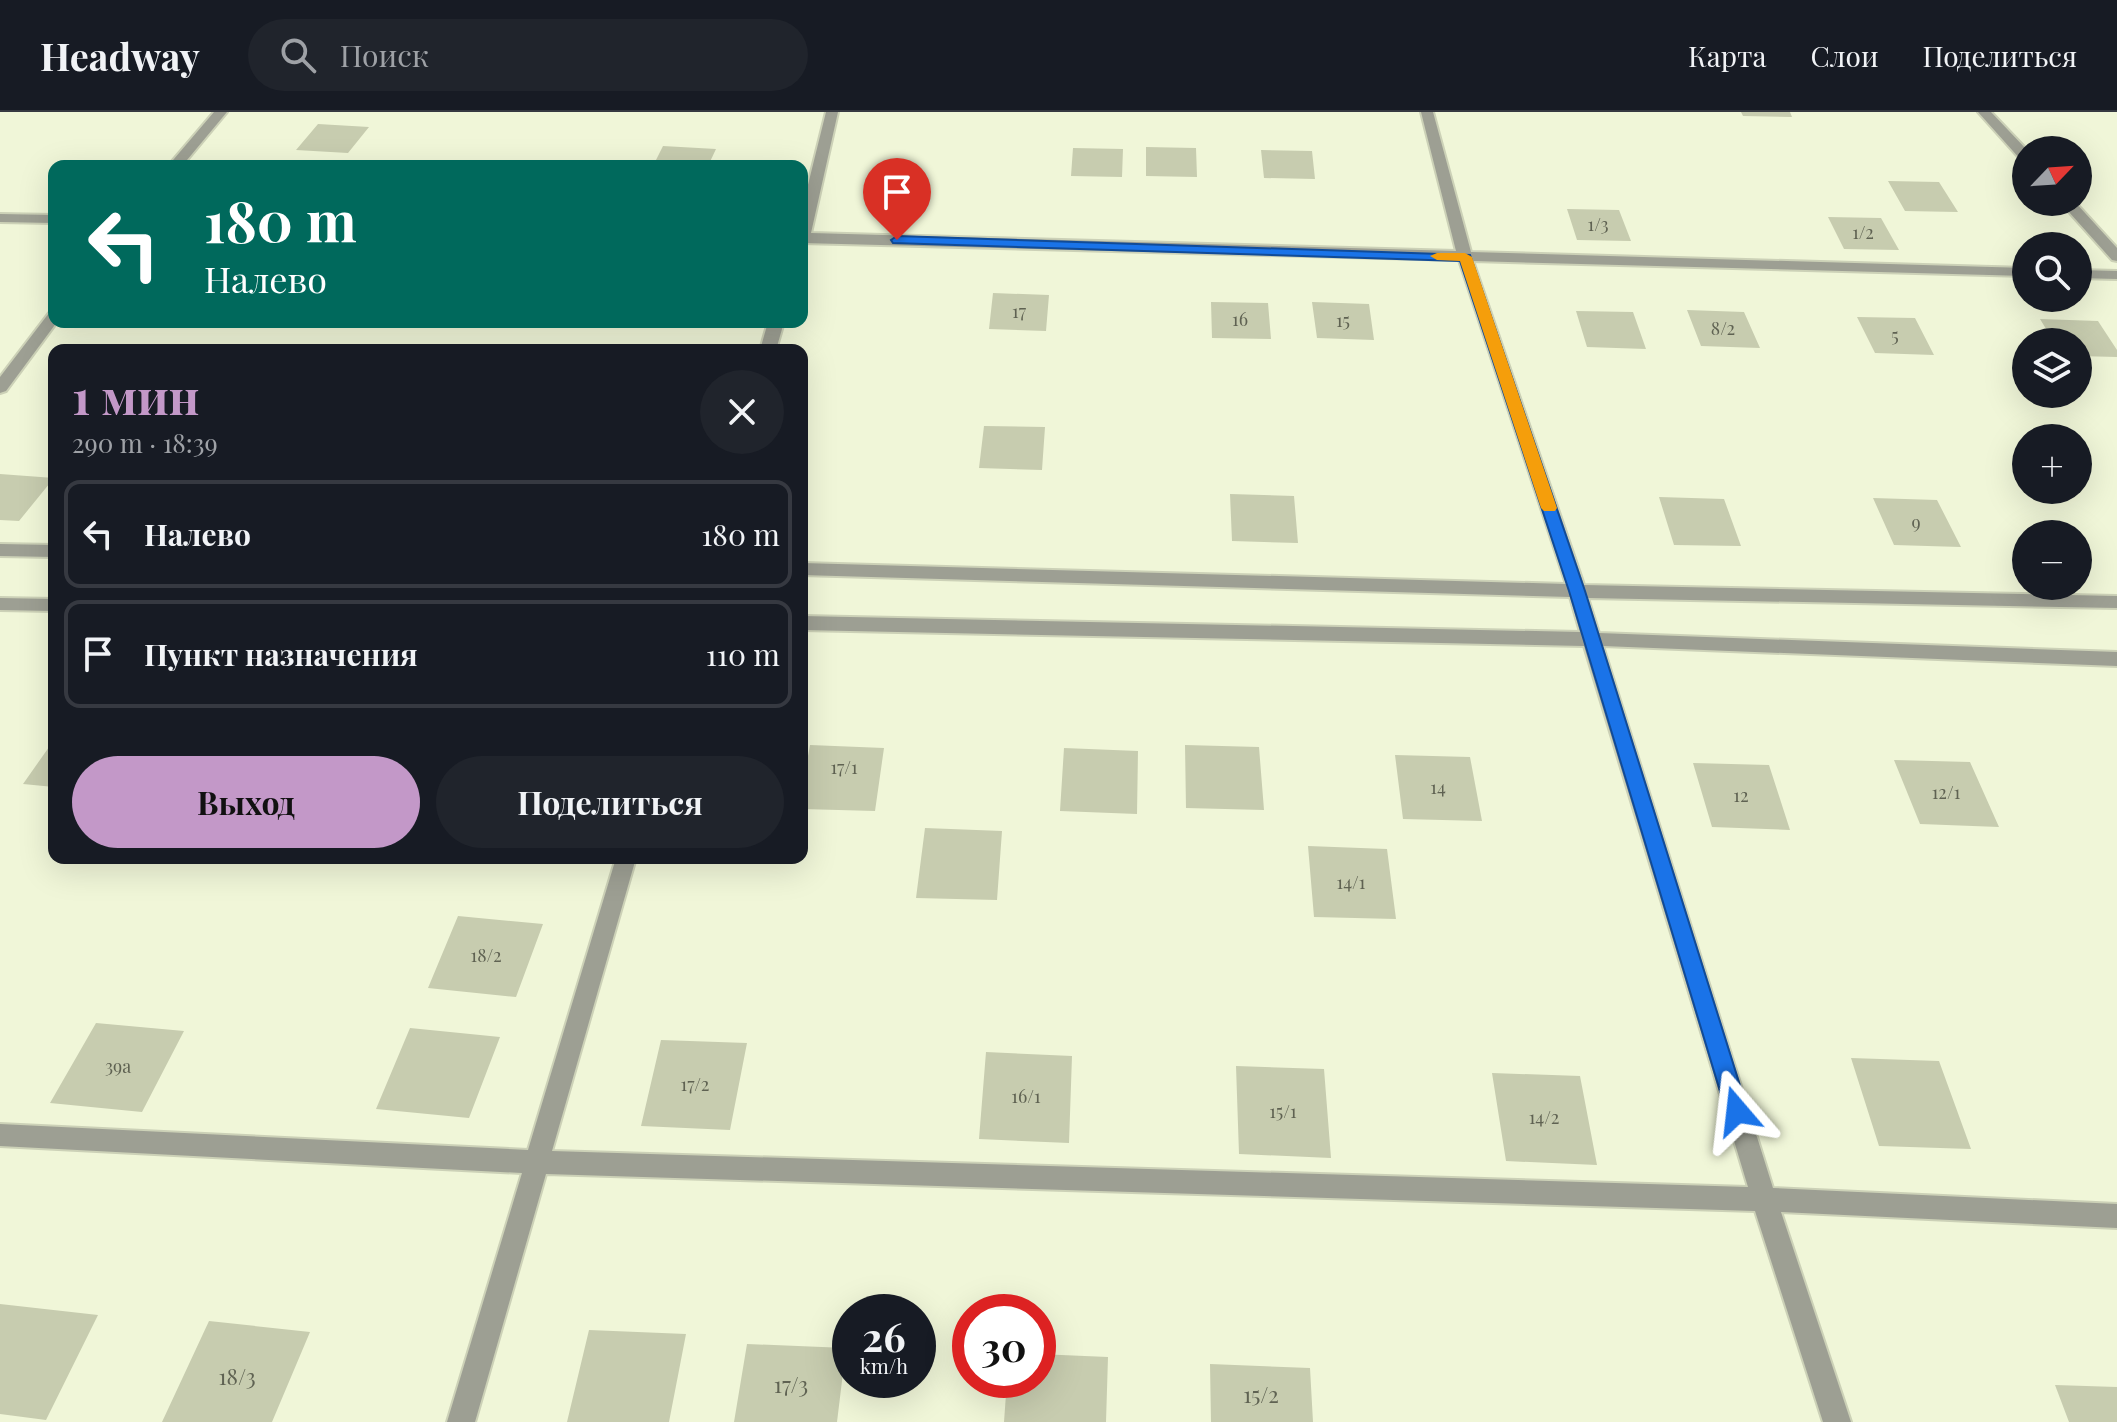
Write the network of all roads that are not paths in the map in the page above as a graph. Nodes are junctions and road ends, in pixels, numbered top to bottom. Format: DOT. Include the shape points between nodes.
graph roads {
  1 [pos="221,112"];
  2 [pos="832,112"];
  3 [pos="1427,112"];
  4 [pos="1984,112"];
  5 [pos="2012,142"];
  6 [pos="180,160"];
  7 [pos="808,212"];
  8 [pos="2080,216"];
  9 [pos="0,218"];
  10 [pos="48,219"];
  11 [pos="808,237"];
  12 [pos="1465,257"];
  13 [pos="2117,257"];
  14 [pos="2012,272"];
  15 [pos="2092,274"];
  16 [pos="2117,275"];
  17 [pos="48,324"];
  18 [pos="0,388"];
  19 [pos="0,550"];
  20 [pos="48,551"];
  21 [pos="808,569"];
  22 [pos="1577,591"];
  23 [pos="2117,602"];
  24 [pos="0,604"];
  25 [pos="48,605"];
  26 [pos="808,623"];
  27 [pos="1592,639"];
  28 [pos="2117,659"];
  29 [pos="624,864"];
  30 [pos="0,1135"];
  31 [pos="539,1162"];
  32 [pos="1764,1199"];
  33 [pos="2117,1216"];
  34 [pos="461,1422"];
  35 [pos="1837,1422"];
  1 -- 6 [label="street"];
  2 -- 7 [label="street"];
  3 -- 12 [label="street"];
  4 -- 5 [label="street"];
  8 -- 13 [label="street"];
  9 -- 10 [label="street"];
  11 -- 12 [label="street"];
  12 -- 14 [label="street"];
  12 -- 22 [label="street"];
  15 -- 16 [label="street"];
  17 -- 18 [label="street"];
  19 -- 20 [label="street"];
  21 -- 22 [label="street"];
  22 -- 23 [label="street"];
  22 -- 27 [label="street"];
  24 -- 25 [label="street"];
  26 -- 27 [label="street"];
  27 -- 28 [label="street"];
  27 -- 32 [label="street"];
  29 -- 31 [label="street"];
  30 -- 31 [label="street"];
  31 -- 32 [label="street"];
  31 -- 34 [label="street"];
  32 -- 33 [label="street"];
  32 -- 35 [label="street"];
}
